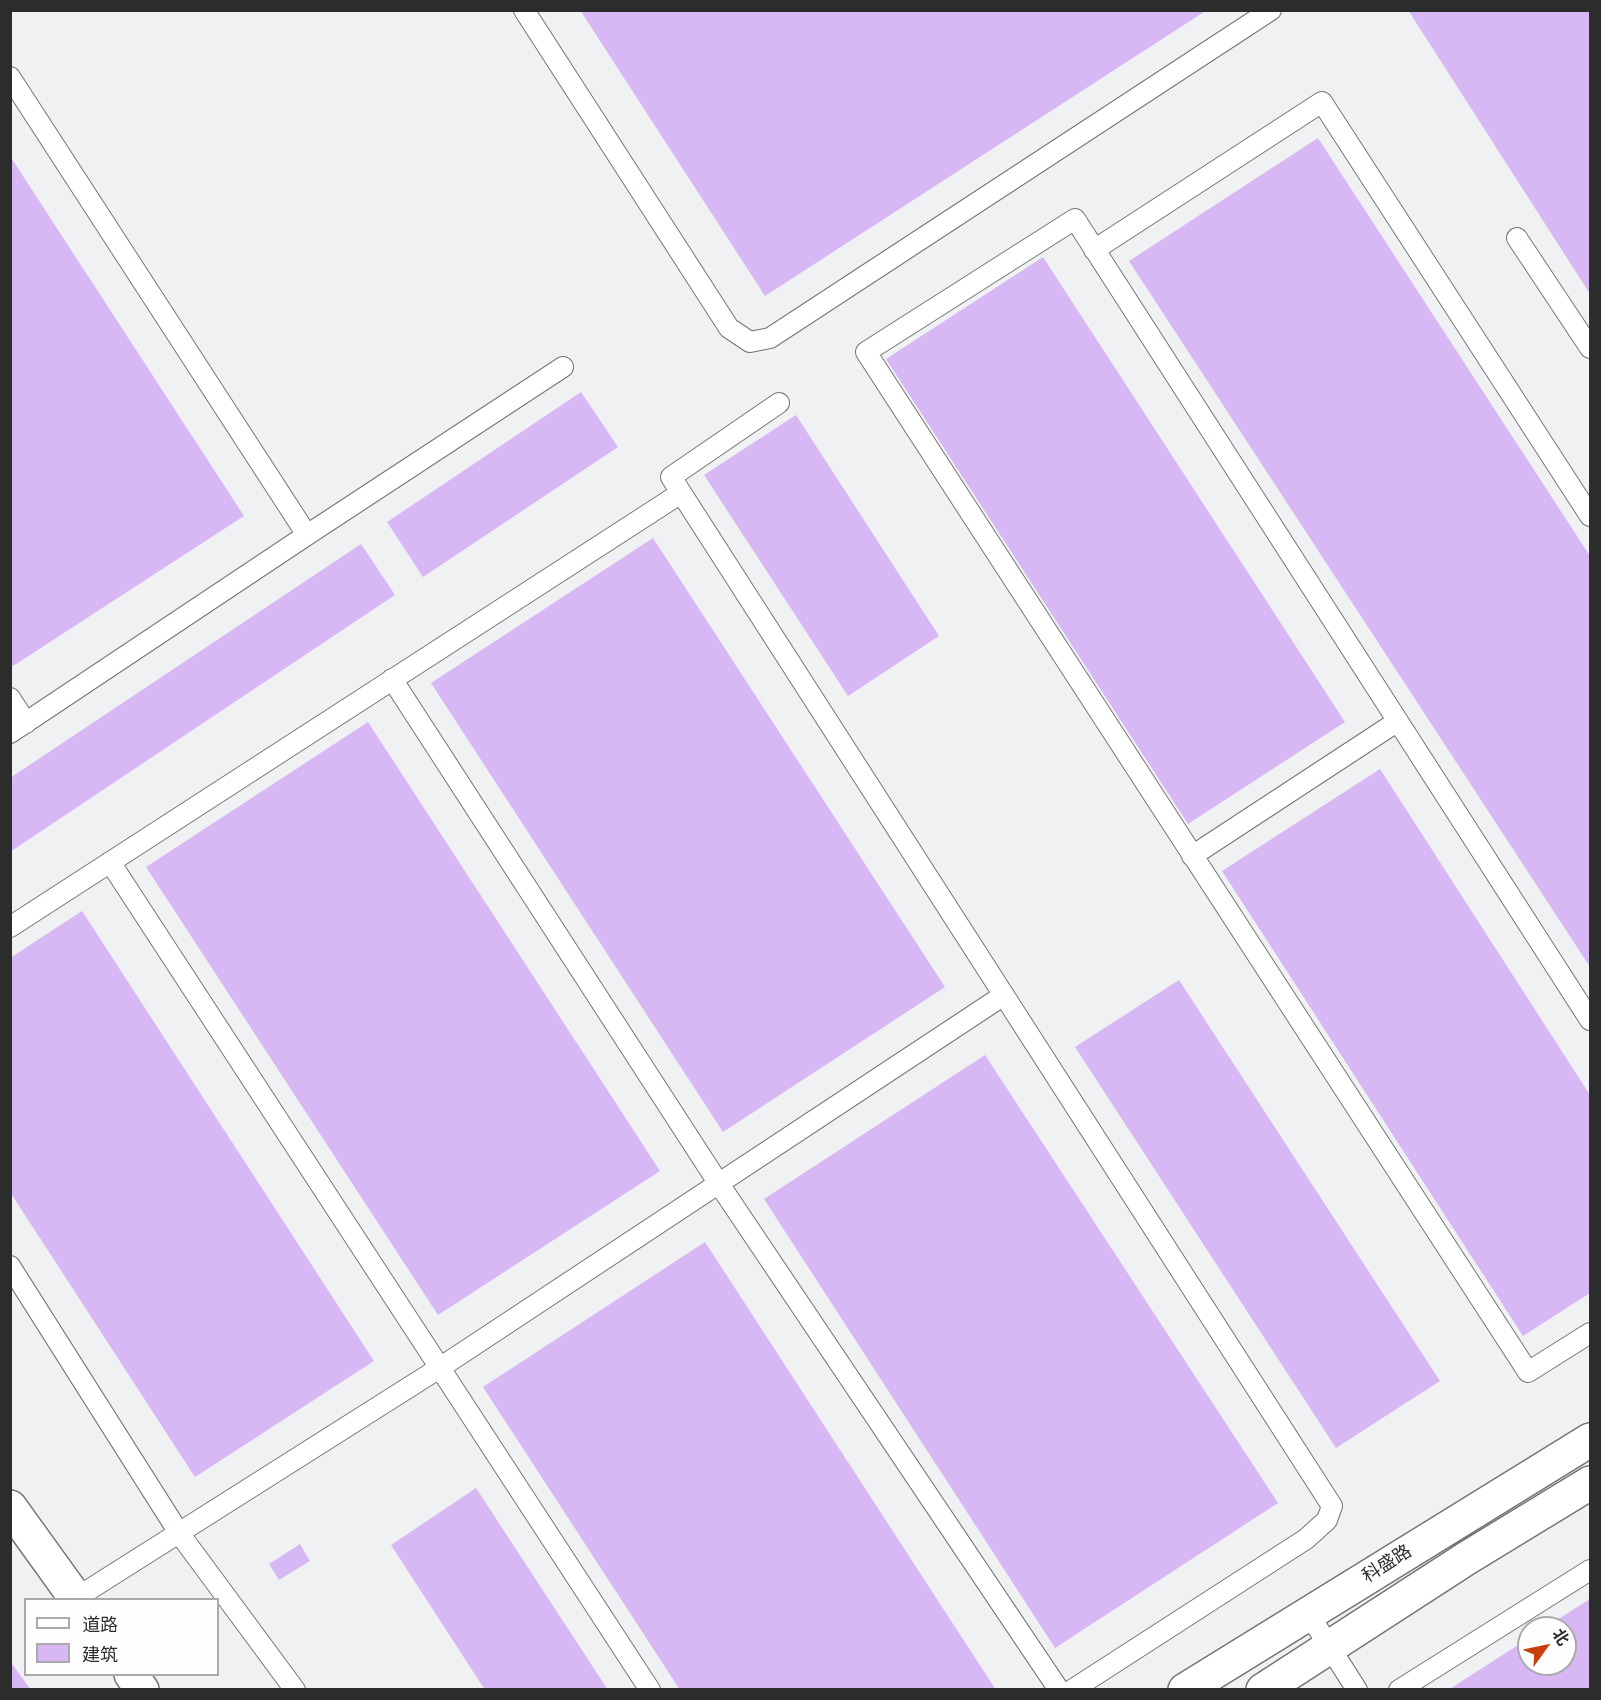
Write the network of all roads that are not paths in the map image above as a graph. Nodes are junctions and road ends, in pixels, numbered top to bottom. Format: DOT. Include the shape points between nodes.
graph roads {
  1 [pos="524,10"];
  2 [pos="1271,10"];
  3 [pos="10,77"];
  4 [pos="1517,238"];
  5 [pos="1094,250"];
  6 [pos="1590,348"];
  7 [pos="563,367"];
  8 [pos="779,403"];
  9 [pos="681,493"];
  10 [pos="1590,516"];
  11 [pos="307,535"];
  12 [pos="392,679"];
  13 [pos="10,698"];
  14 [pos="1398,721"];
  15 [pos="18,728"];
  16 [pos="1192,856"];
  17 [pos="110,862"];
  18 [pos="10,927"];
  19 [pos="1004,995"];
  20 [pos="1590,1020"];
  21 [pos="719,1184"];
  22 [pos="10,1266"];
  23 [pos="1590,1333"];
  24 [pos="441,1367"];
  25 [pos="1590,1440"];
  26 [pos="1590,1483"];
  27 [pos="10,1507"];
  28 [pos="179,1533"];
  29 [pos="1590,1570"];
  30 [pos="75,1598"];
  31 [pos="78,1598"];
  32 [pos="1308,1613"];
  33 [pos="1330,1647"];
  34 [pos="132,1676"];
  35 [pos="142,1689"];
  36 [pos="295,1689"];
  37 [pos="651,1689"];
  38 [pos="1059,1689"];
  39 [pos="1072,1689"];
  40 [pos="1185,1689"];
  41 [pos="1263,1689"];
  42 [pos="1357,1689"];
  43 [pos="1399,1689"];
  1 -- 2 [label="lane" via="729,328 750,342 770,338"];
  3 -- 11 [label="lane"];
  4 -- 6 [label="lane"];
  5 -- 10 [label="lane" via="1322,102"];
  5 -- 14 [label="lane"];
  5 -- 16 [label="lane" via="1075,219 866,352"];
  7 -- 11 [label="lane"];
  8 -- 9 [label="lane" via="671,477"];
  9 -- 12 [label="lane"];
  9 -- 19 [label="lane"];
  11 -- 15 [label="lane"];
  12 -- 17 [label="lane"];
  12 -- 21 [label="lane"];
  13 -- 15 [label="lane"];
  14 -- 16 [label="lane"];
  14 -- 20 [label="lane"];
  16 -- 23 [label="lane" via="1528,1372"];
  17 -- 18 [label="lane"];
  17 -- 24 [label="lane"];
  19 -- 21 [label="lane"];
  19 -- 39 [label="lane" via="1332,1506 1327,1520 1306,1539"];
  21 -- 24 [label="lane"];
  21 -- 38 [label="lane"];
  22 -- 28 [label="lane"];
  24 -- 28 [label="lane"];
  24 -- 37 [label="lane"];
  25 -- 32 [label="street, 科盛路"];
  26 -- 33 [label="street"];
  27 -- 30 [label="street"];
  28 -- 31 [label="lane"];
  28 -- 36 [label="lane"];
  29 -- 43 [label="lane"];
  32 -- 33 [label="lane"];
  32 -- 40 [label="street, 科盛路"];
  33 -- 41 [label="street"];
  33 -- 42 [label="lane"];
  34 -- 35 [label="street"];
}
